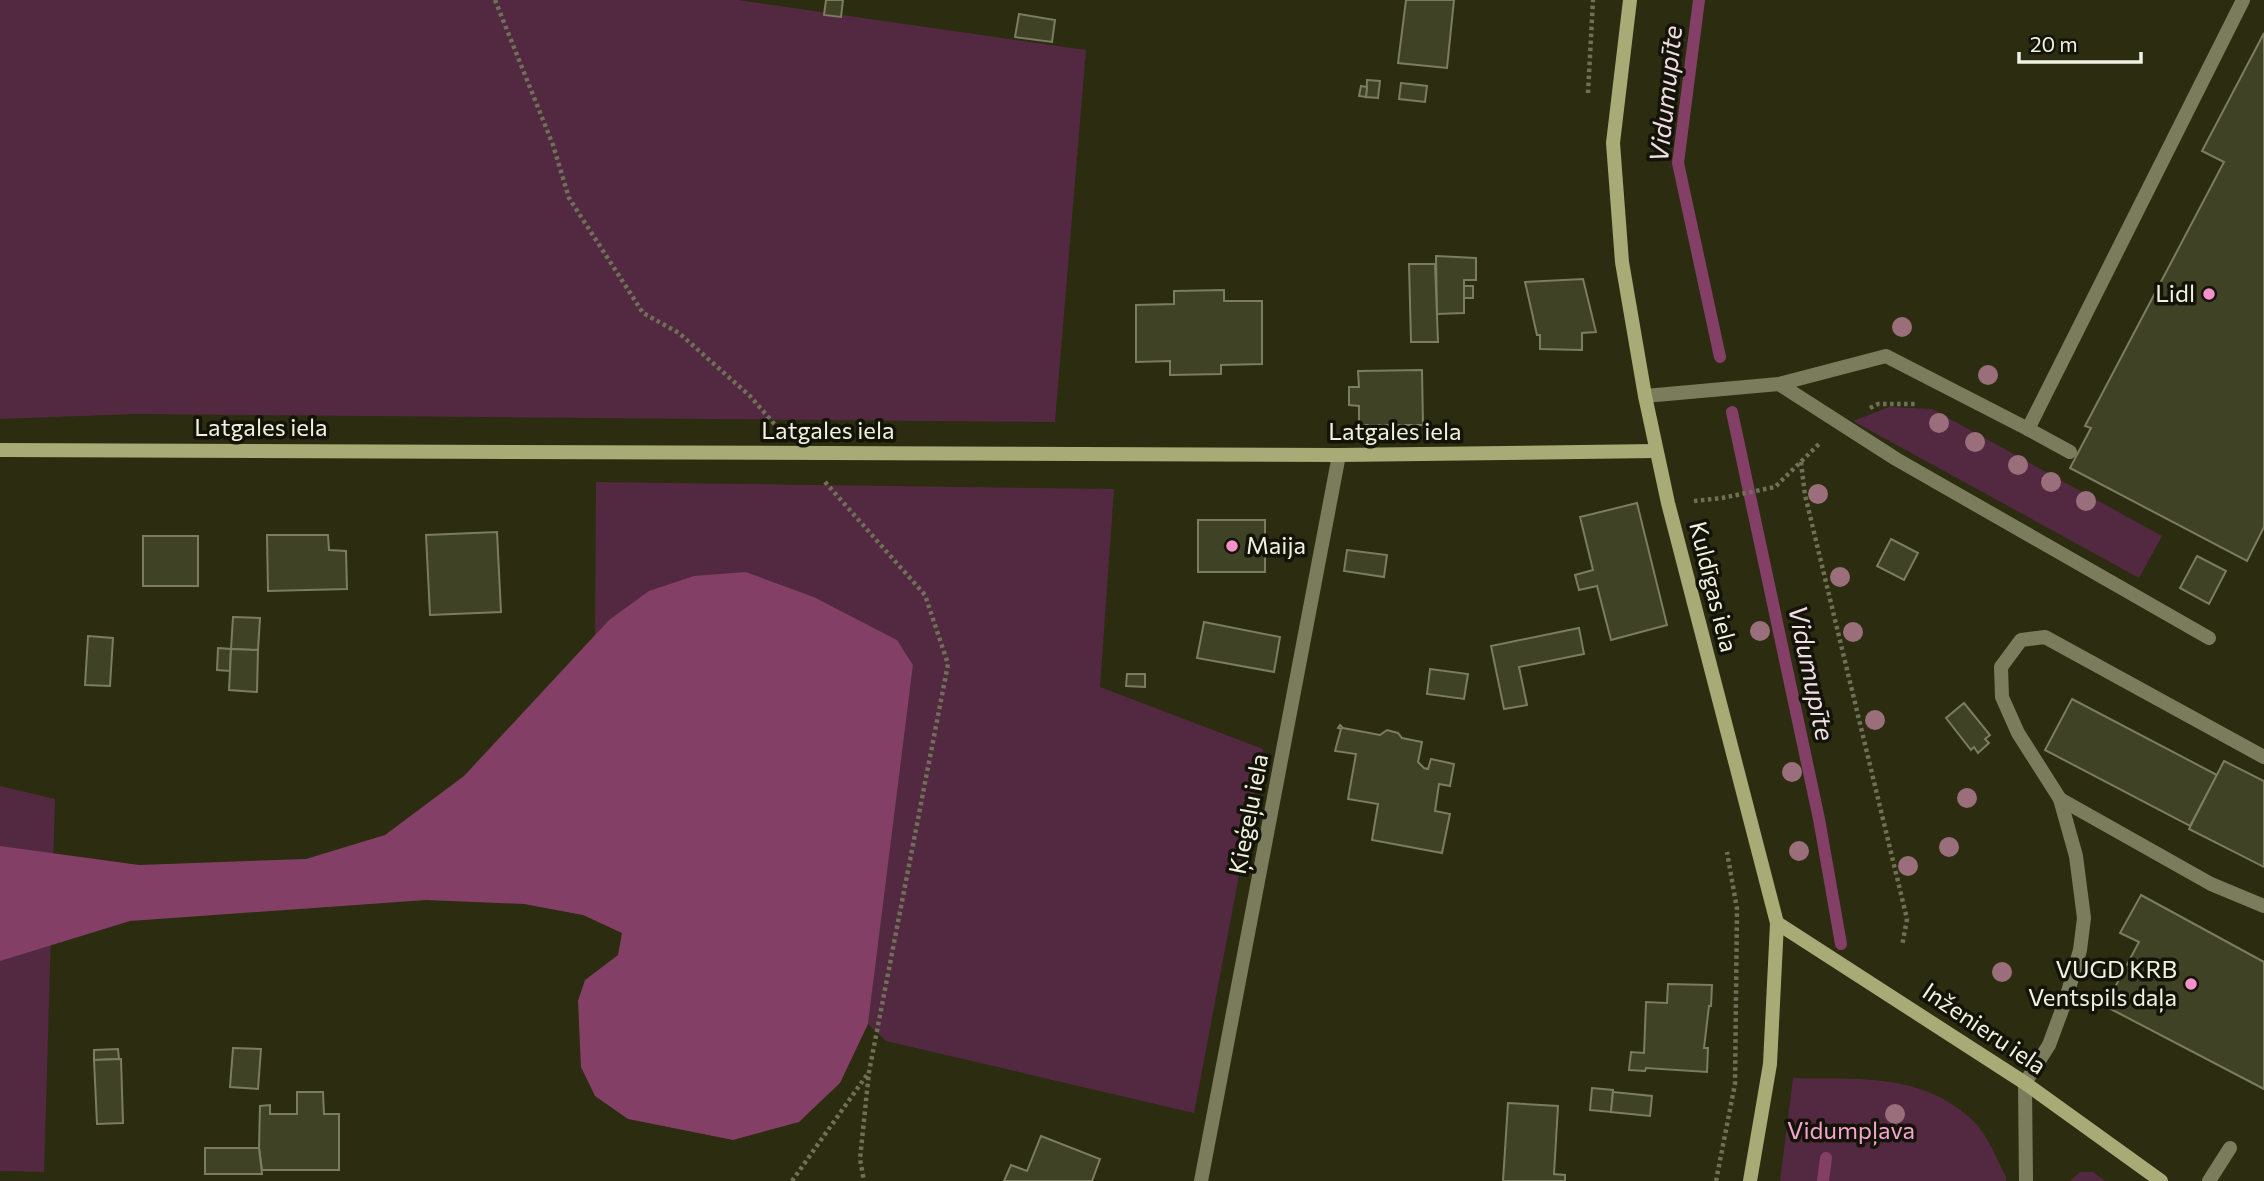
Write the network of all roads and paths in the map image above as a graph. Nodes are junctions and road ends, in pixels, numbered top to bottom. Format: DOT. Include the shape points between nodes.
graph roads {
  1 [pos="495,0"];
  2 [pos="1630,0"];
  3 [pos="2243,0"];
  4 [pos="1779,384"];
  5 [pos="1953,390"];
  6 [pos="1645,396"];
  7 [pos="1840,423"];
  8 [pos="2028,429"];
  9 [pos="0,450"];
  10 [pos="1656,451"];
  11 [pos="2070,452"];
  12 [pos="800,453"];
  13 [pos="1339,455"];
  14 [pos="1801,461"];
  15 [pos="1722,498"];
  16 [pos="2209,638"];
  17 [pos="2264,757"];
  18 [pos="2060,799"];
  19 [pos="2264,906"];
  20 [pos="1777,923"];
  21 [pos="1902,946"];
  22 [pos="869,1072"];
  23 [pos="2025,1083"];
  24 [pos="2230,1148"];
  25 [pos="792,1181"];
  26 [pos="864,1181"];
  27 [pos="1202,1181"];
  28 [pos="1750,1181"];
  29 [pos="2026,1181"];
  30 [pos="2161,1181"];
  31 [pos="2209,1181"];
  1 -- 12 [label="path" via="553,145 569,198 643,313 679,333 740,387"];
  2 -- 6 [label="street, Kuldīgas iela" via="1612,143 1622,262"];
  3 -- 8 [label="street"];
  4 -- 5 [label="street" via="1886,356"];
  4 -- 6 [label="street"];
  4 -- 7 [label="street"];
  5 -- 7 [label="path" via="1918,404 1878,404"];
  5 -- 8 [label="street"];
  6 -- 10 [label="street, Kuldīgas iela"];
  7 -- 14 [label="path"];
  7 -- 16 [label="street"];
  8 -- 11 [label="street"];
  9 -- 12 [label="street, Latgales iela"];
  10 -- 13 [label="street, Latgales iela"];
  10 -- 20 [label="street, Kuldīgas iela"];
  12 -- 13 [label="street, Latgales iela"];
  12 -- 22 [label="path" via="925,595 948,664"];
  13 -- 27 [label="street, Ķieģeļu iela"];
  14 -- 15 [label="path" via="1775,487"];
  14 -- 21 [label="path" via="1805,495 1907,919"];
  17 -- 18 [label="street" via="2045,637 2021,640 2001,667 2001,697"];
  18 -- 19 [label="street" via="2211,884"];
  18 -- 23 [label="street" via="2076,856 2084,918 2066,999 2049,1045"];
  20 -- 23 [label="street, Inženieru iela"];
  20 -- 28 [label="street, Kuldīgas iela" via="1770,1064"];
  22 -- 25 [label="path"];
  22 -- 26 [label="path" via="860,1159"];
  23 -- 29 [label="street"];
  23 -- 30 [label="street, Inženieru iela"];
  24 -- 31 [label="street"];
}
